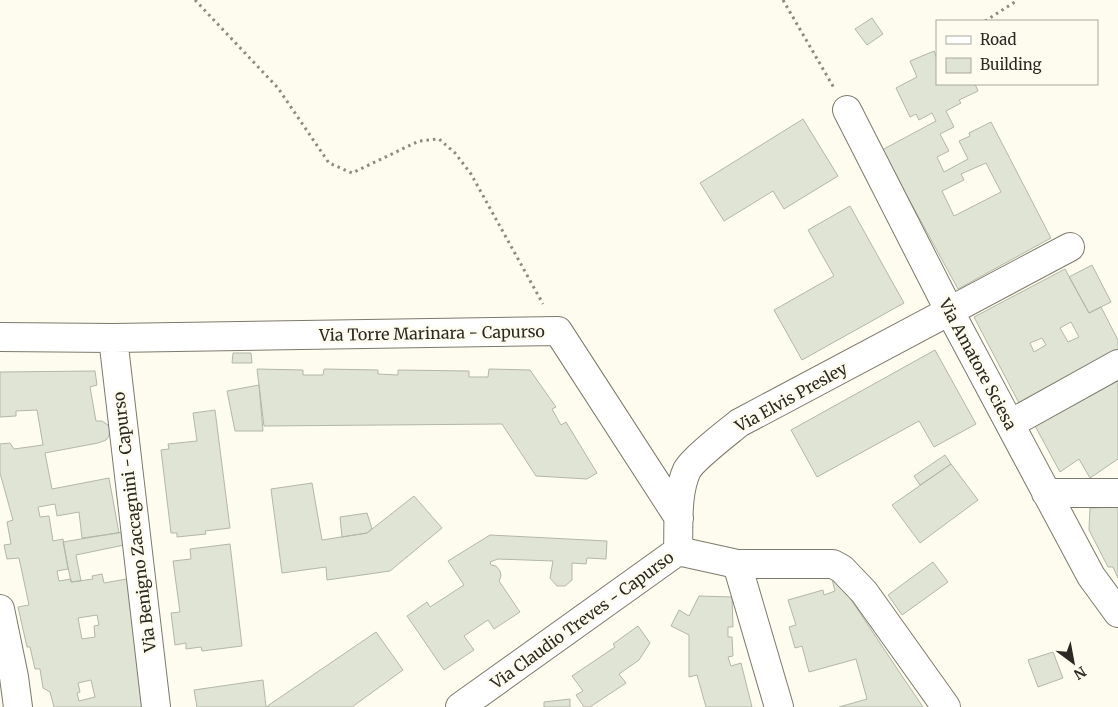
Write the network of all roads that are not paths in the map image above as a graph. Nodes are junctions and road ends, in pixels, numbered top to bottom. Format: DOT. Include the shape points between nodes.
graph roads {
  1 [pos="847,110"];
  2 [pos="1070,247"];
  3 [pos="950,312"];
  4 [pos="0,337"];
  5 [pos="113,338"];
  6 [pos="1118,364"];
  7 [pos="1010,424"];
  8 [pos="1046,493"];
  9 [pos="1118,493"];
  10 [pos="679,518"];
  11 [pos="678,551"];
  12 [pos="737,564"];
  13 [pos="0,609"];
  14 [pos="1118,613"];
  15 [pos="18,707"];
  16 [pos="156,707"];
  17 [pos="460,707"];
  18 [pos="779,707"];
  19 [pos="946,707"];
  1 -- 3 [label="street, Via Amatore Sciesa"];
  2 -- 3 [label="street, Via Elvis Presley"];
  3 -- 7 [label="street, Via Amatore Sciesa"];
  3 -- 10 [label="street, Via Elvis Presley" via="739,423 688,469 680,497"];
  4 -- 5 [label="street, Via Torre Marinara - Capurso"];
  5 -- 10 [label="street, Via Torre Marinara - Capurso" via="558,331"];
  5 -- 16 [label="street, Via Benigno Zaccagnini - Capurso"];
  6 -- 7 [label="street"];
  7 -- 8 [label="street, Via Amatore Sciesa"];
  8 -- 9 [label="street"];
  8 -- 14 [label="street, Via Amatore Sciesa" via="1091,576"];
  10 -- 11 [label="street, Via Elvis Presley"];
  11 -- 12 [label="street"];
  11 -- 17 [label="street, Via Claudio Treves - Capurso"];
  12 -- 18 [label="street"];
  12 -- 19 [label="street" via="833,564 842,569 864,592"];
  13 -- 15 [label="street"];
}
